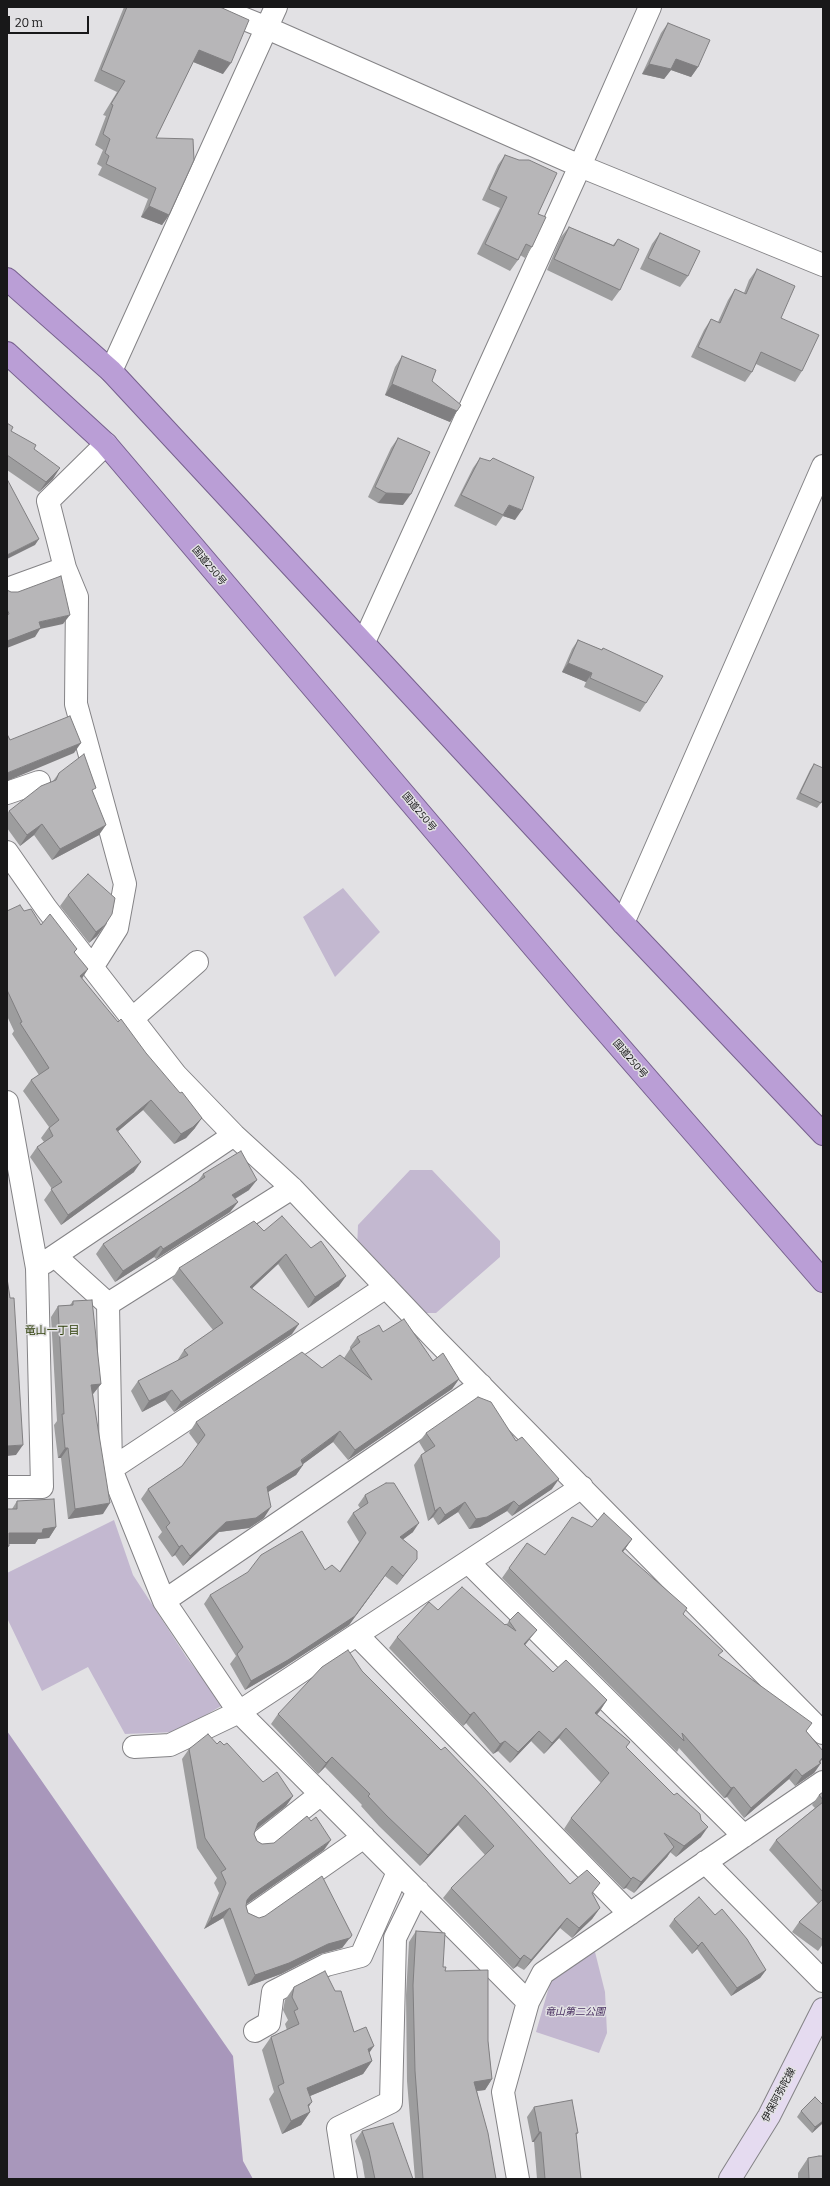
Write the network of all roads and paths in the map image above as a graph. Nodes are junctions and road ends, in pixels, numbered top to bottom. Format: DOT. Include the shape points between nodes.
graph roads {
  1 [pos="215,7"];
  2 [pos="276,7"];
  3 [pos="650,7"];
  4 [pos="267,28"];
  5 [pos="580,166"];
  6 [pos="823,265"];
  7 [pos="7,279"];
  8 [pos="7,353"];
  9 [pos="111,371"];
  10 [pos="106,444"];
  11 [pos="823,466"];
  12 [pos="65,568"];
  13 [pos="7,589"];
  14 [pos="364,642"];
  15 [pos="38,782"];
  16 [pos="7,793"];
  17 [pos="7,852"];
  18 [pos="623,923"];
  19 [pos="197,962"];
  20 [pos="93,966"];
  21 [pos="133,1018"];
  22 [pos="7,1102"];
  23 [pos="823,1134"];
  24 [pos="234,1136"];
  25 [pos="292,1188"];
  26 [pos="46,1262"];
  27 [pos="823,1281"];
  28 [pos="386,1287"];
  29 [pos="108,1304"];
  30 [pos="481,1385"];
  31 [pos="111,1469"];
  32 [pos="7,1487"];
  33 [pos="582,1487"];
  34 [pos="468,1562"];
  35 [pos="164,1601"];
  36 [pos="357,1635"];
  37 [pos="239,1712"];
  38 [pos="823,1733"];
  39 [pos="134,1747"];
  40 [pos="823,1782"];
  41 [pos="321,1794"];
  42 [pos="744,1836"];
  43 [pos="364,1837"];
  44 [pos="259,1843"];
  45 [pos="705,1862"];
  46 [pos="398,1872"];
  47 [pos="418,1891"];
  48 [pos="630,1914"];
  49 [pos="251,1916"];
  50 [pos="823,1981"];
  51 [pos="528,2002"];
  52 [pos="823,2009"];
  53 [pos="255,2031"];
  54 [pos="346,2179"];
  55 [pos="518,2179"];
  56 [pos="730,2179"];
  1 -- 4 [label="street"];
  2 -- 4 [label="street"];
  3 -- 5 [label="street"];
  4 -- 5 [label="street"];
  4 -- 9 [label="street"];
  5 -- 6 [label="street"];
  5 -- 14 [label="street"];
  7 -- 9 [label="highway"];
  8 -- 10 [label="highway, 国道250号"];
  9 -- 14 [label="highway"];
  10 -- 12 [label="street" via="48,501"];
  10 -- 27 [label="highway, 国道250号" via="578,999"];
  11 -- 18 [label="street"];
  12 -- 13 [label="street"];
  12 -- 20 [label="street" via="77,597 76,704 125,884 117,928"];
  14 -- 18 [label="highway"];
  15 -- 16 [label="street"];
  17 -- 20 [label="street" via="46,908"];
  18 -- 23 [label="highway"];
  19 -- 21 [label="street"];
  20 -- 21 [label="street"];
  21 -- 24 [label="street" via="176,1075"];
  22 -- 26 [label="street"];
  24 -- 25 [label="street"];
  24 -- 26 [label="street"];
  25 -- 28 [label="street"];
  25 -- 29 [label="street"];
  26 -- 29 [label="street"];
  26 -- 32 [label="street" via="42,1487"];
  28 -- 30 [label="street"];
  28 -- 31 [label="street"];
  29 -- 31 [label="street"];
  30 -- 33 [label="street"];
  30 -- 35 [label="street"];
  31 -- 35 [label="street"];
  33 -- 34 [label="street"];
  33 -- 38 [label="street"];
  34 -- 36 [label="street"];
  34 -- 42 [label="street"];
  35 -- 37 [label="street"];
  36 -- 37 [label="street"];
  36 -- 48 [label="street"];
  37 -- 39 [label="street" via="170,1745"];
  37 -- 41 [label="street"];
  40 -- 42 [label="street"];
  41 -- 43 [label="street"];
  41 -- 44 [label="street"];
  42 -- 45 [label="street"];
  43 -- 46 [label="street"];
  43 -- 49 [label="street"];
  45 -- 48 [label="street"];
  45 -- 50 [label="street"];
  46 -- 47 [label="street"];
  46 -- 53 [label="street" via="361,1956 326,1965 273,1992 269,2023"];
  47 -- 51 [label="street"];
  47 -- 54 [label="street" via="394,1938 391,2102 338,2128"];
  48 -- 51 [label="street" via="543,1973"];
  51 -- 55 [label="street" via="503,2092"];
  52 -- 56 [label="main road, 伊保阿弥陀線" via="769,2116"];
}
